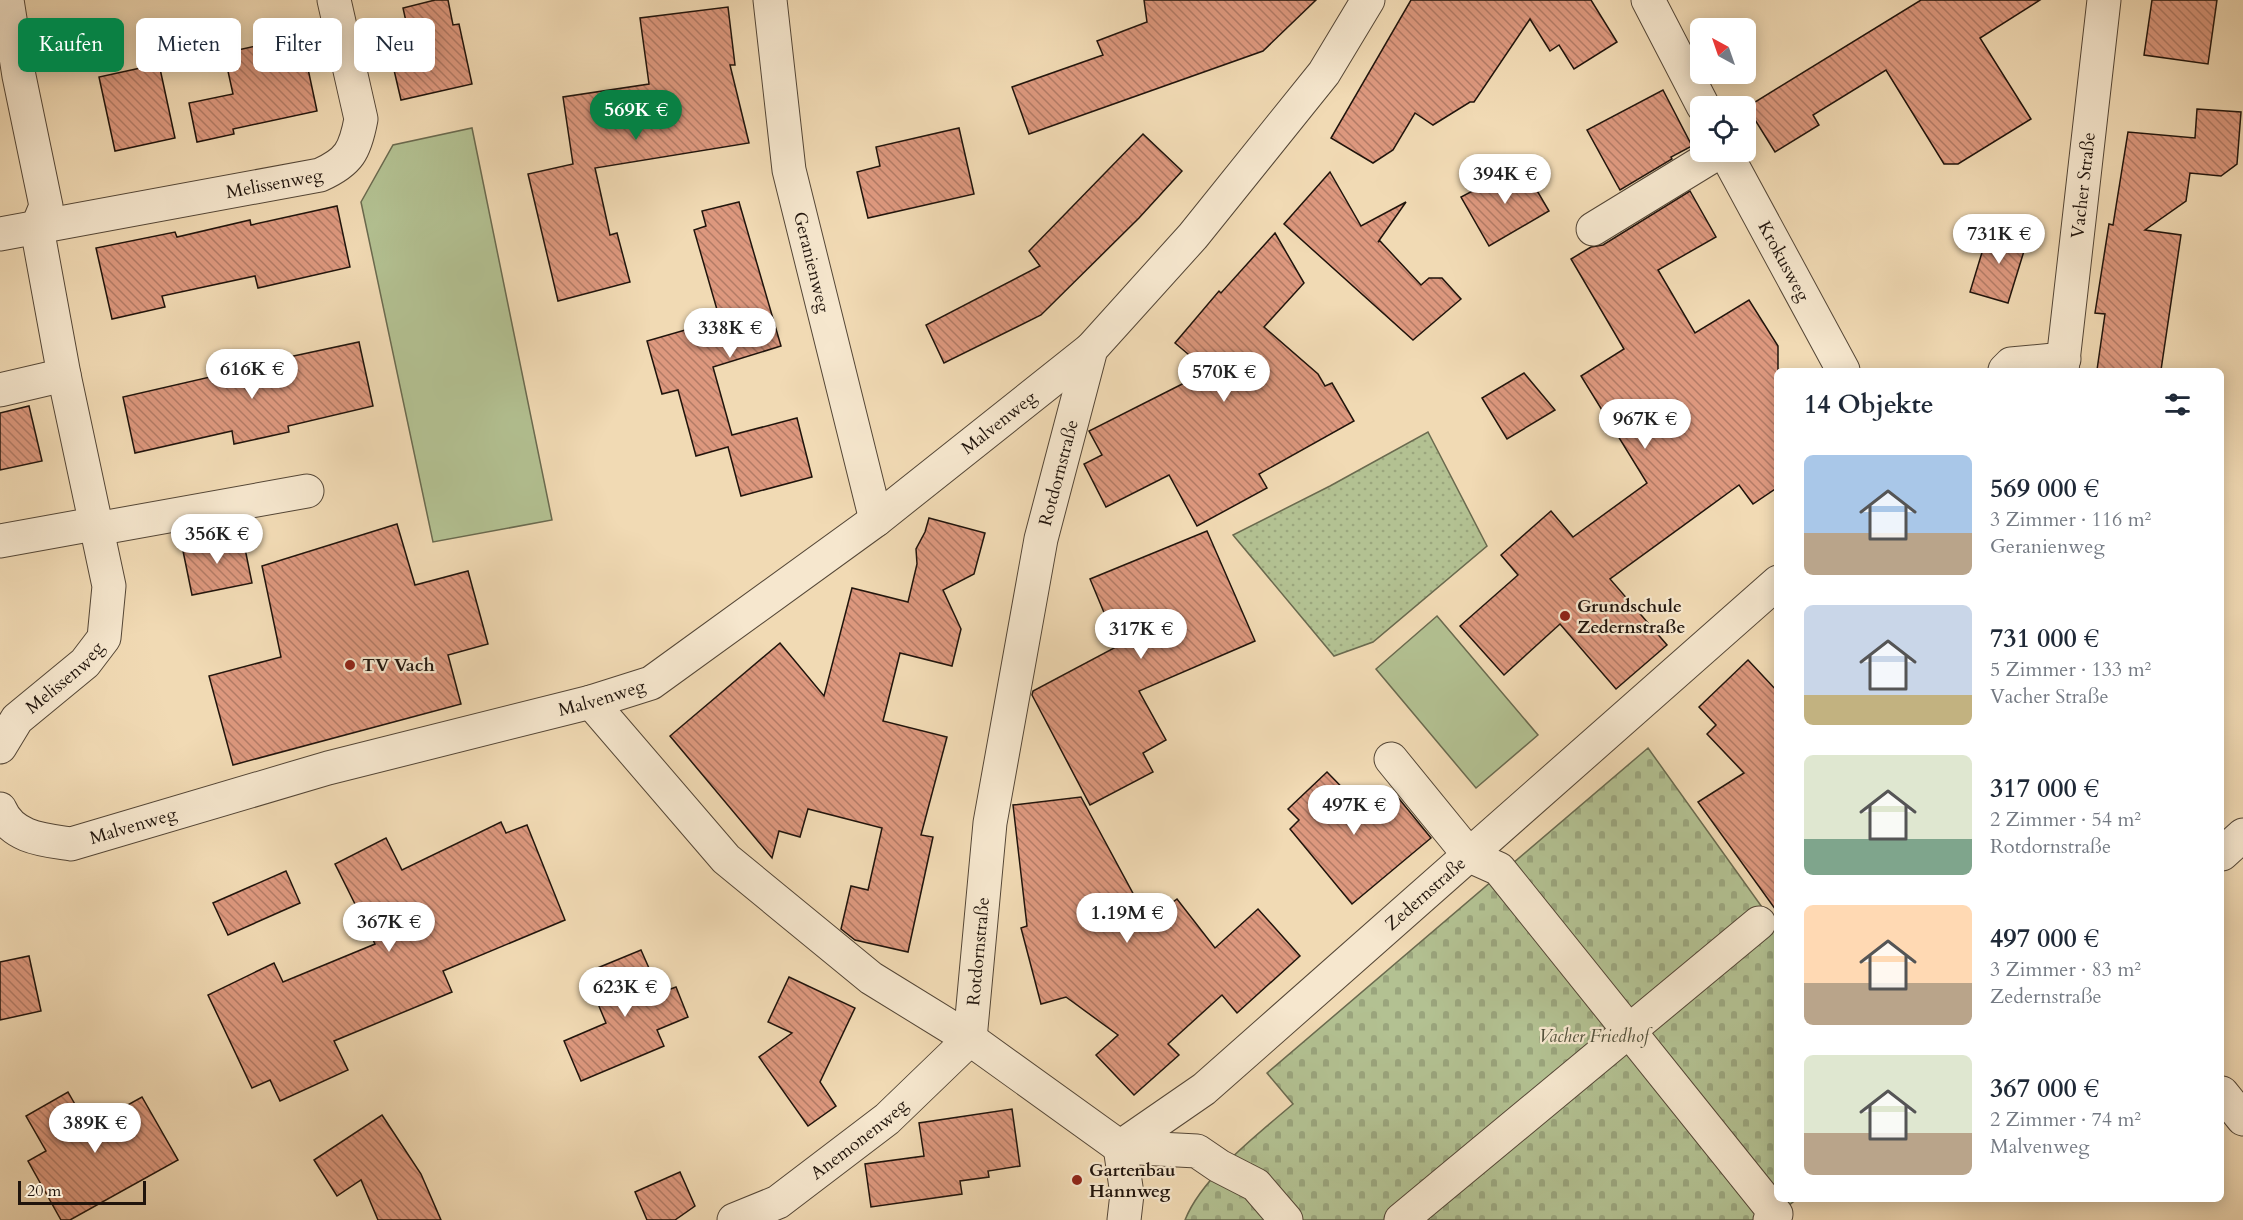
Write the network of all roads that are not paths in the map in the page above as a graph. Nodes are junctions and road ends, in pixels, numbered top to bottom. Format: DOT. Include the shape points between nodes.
graph roads {
  1 [pos="7,0"];
  2 [pos="334,0"];
  3 [pos="770,0"];
  4 [pos="1368,0"];
  5 [pos="1648,0"];
  6 [pos="2104,0"];
  7 [pos="10,77"];
  8 [pos="1698,96"];
  9 [pos="1703,162"];
  10 [pos="1730,162"];
  11 [pos="37,228"];
  12 [pos="1593,229"];
  13 [pos="0,234"];
  14 [pos="1091,349"];
  15 [pos="2063,365"];
  16 [pos="1842,368"];
  17 [pos="2007,368"];
  18 [pos="64,375"];
  19 [pos="0,390"];
  20 [pos="307,491"];
  21 [pos="876,520"];
  22 [pos="95,526"];
  23 [pos="0,541"];
  24 [pos="1774,586"];
  25 [pos="591,702"];
  26 [pos="0,747"];
  27 [pos="1391,759"];
  28 [pos="10,821"];
  29 [pos="2243,835"];
  30 [pos="2224,852"];
  31 [pos="1470,856"];
  32 [pos="1759,923"];
  33 [pos="1629,1031"];
  34 [pos="970,1040"];
  35 [pos="2224,1095"];
  36 [pos="2243,1119"];
  37 [pos="1120,1147"];
  38 [pos="734,1220"];
  39 [pos="1124,1220"];
  40 [pos="1286,1220"];
  41 [pos="1401,1220"];
  42 [pos="1770,1220"];
  1 -- 7 [label="street, Melissenweg"];
  2 -- 11 [label="street, Melissenweg" via="361,119 351,153 338,167 320,175"];
  3 -- 21 [label="street, Geranienweg" via="789,170"];
  4 -- 14 [label="street, Rotdornstraße" via="1317,82 1193,236"];
  5 -- 8 [label="street"];
  6 -- 15 [label="street, Vacher Straße"];
  7 -- 11 [label="street, Melissenweg" via="46,206"];
  9 -- 12 [label="street"];
  10 -- 16 [label="street, Krokusweg"];
  11 -- 13 [label="street"];
  11 -- 18 [label="street, Melissenweg"];
  14 -- 21 [label="street, Malvenweg"];
  14 -- 34 [label="street, Rotdornstraße" via="1041,539 992,812"];
  15 -- 17 [label="street" via="2012,364"];
  18 -- 19 [label="street"];
  18 -- 22 [label="street, Melissenweg"];
  20 -- 22 [label="street"];
  21 -- 25 [label="street, Malvenweg" via="651,683"];
  22 -- 23 [label="street"];
  22 -- 26 [label="street, Melissenweg" via="109,586 104,638 85,663 17,719"];
  24 -- 31 [label="street, Zedernstraße"];
  25 -- 28 [label="street, Malvenweg" via="328,768 71,844 44,840"];
  25 -- 34 [label="street, Rotdornstraße" via="726,858 871,978"];
  27 -- 31 [label="street"];
  29 -- 30 [label="street"];
  31 -- 33 [label="street" via="1499,869"];
  31 -- 37 [label="street, Zedernstraße" via="1204,1089"];
  32 -- 33 [label="street"];
  33 -- 41 [label="street"];
  33 -- 42 [label="street" via="1776,1214"];
  34 -- 37 [label="street, Rotdornstraße"];
  34 -- 38 [label="street, Anemonenweg" via="878,1126 778,1202"];
  35 -- 36 [label="street"];
  37 -- 39 [label="street" via="1127,1194"];
  37 -- 40 [label="street" via="1197,1151 1256,1185"];
}
